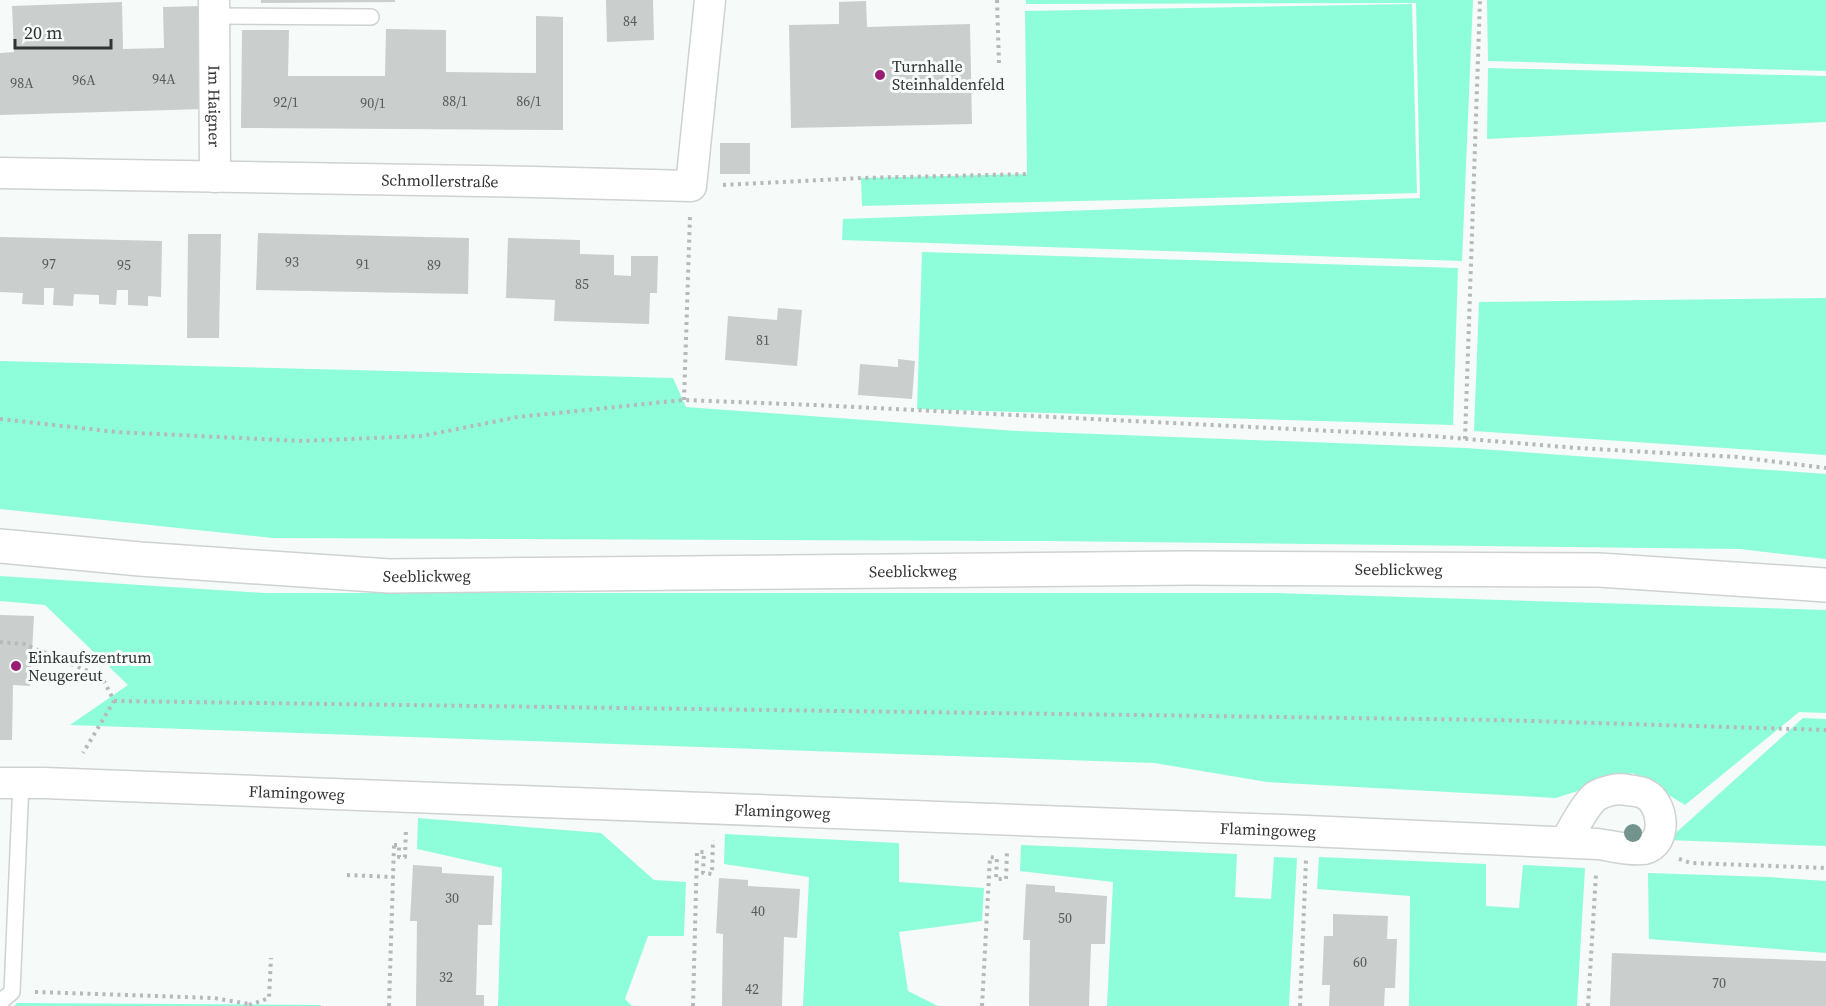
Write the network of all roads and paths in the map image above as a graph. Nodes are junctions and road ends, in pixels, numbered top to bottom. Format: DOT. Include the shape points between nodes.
graph roads {
  1 [pos="710,0"];
  2 [pos="998,0"];
  3 [pos="1480,0"];
  4 [pos="214,8"];
  5 [pos="371,17"];
  6 [pos="999,63"];
  7 [pos="0,173"];
  8 [pos="1028,174"];
  9 [pos="215,177"];
  10 [pos="691,186"];
  11 [pos="684,400"];
  12 [pos="0,419"];
  13 [pos="1465,439"];
  14 [pos="1826,468"];
  15 [pos="0,546"];
  16 [pos="1826,585"];
  17 [pos="0,642"];
  18 [pos="114,701"];
  19 [pos="1826,730"];
  20 [pos="10,783"];
  21 [pos="72,784"];
  22 [pos="715,809"];
  23 [pos="1008,820"];
  24 [pos="1307,831"];
  25 [pos="1565,842"];
  26 [pos="1598,844"];
  27 [pos="1647,849"];
  28 [pos="399,857"];
  29 [pos="1826,868"];
  30 [pos="347,875"];
  31 [pos="393,877"];
  32 [pos="271,958"];
  33 [pos="6,997"];
  34 [pos="249,1005"];
  35 [pos="390,1006"];
  36 [pos="693,1006"];
  37 [pos="982,1006"];
  38 [pos="1300,1006"];
  39 [pos="1588,1006"];
  1 -- 10 [label="street"];
  2 -- 6 [label="path"];
  3 -- 13 [label="path"];
  4 -- 5 [label="lane"];
  4 -- 9 [label="street, Im Haigner"];
  7 -- 9 [label="street, Schmollerstraße"];
  8 -- 10 [label="path"];
  9 -- 10 [label="street, Schmollerstraße"];
  10 -- 11 [label="path"];
  11 -- 12 [label="path" via="518,417 422,436 302,441 116,432"];
  11 -- 13 [label="path"];
  13 -- 14 [label="path" via="1737,457"];
  15 -- 16 [label="main road, Seeblickweg" via="389,576 1188,568 1588,570"];
  17 -- 18 [label="path" via="24,644 102,677"];
  18 -- 19 [label="path" via="1498,720"];
  18 -- 21 [label="path" via="84,750"];
  20 -- 21 [label="street, Flamingoweg"];
  20 -- 33 [label="lane"];
  21 -- 22 [label="street, Flamingoweg"];
  22 -- 23 [label="street, Flamingoweg"];
  22 -- 36 [label="path" via="712,874 703,873 704,852 697,852"];
  23 -- 24 [label="street, Flamingoweg"];
  23 -- 37 [label="path" via="1006,879 996,879 997,858 990,857"];
  24 -- 25 [label="street, Flamingoweg"];
  24 -- 38 [label="path"];
  25 -- 26 [label="street, Flamingoweg"];
  25 -- 27 [label="street" via="1596,797 1618,789 1645,794 1656,804 1661,826 1658,840"];
  26 -- 27 [label="street, Flamingoweg"];
  26 -- 39 [label="path"];
  27 -- 29 [label="path" via="1691,863"];
  28 -- 31 [label="path" via="399,845 394,845"];
  30 -- 31 [label="path"];
  31 -- 35 [label="path"];
  32 -- 34 [label="path" via="269,998"];
  33 -- 34 [label="path" via="214,998"];
}
